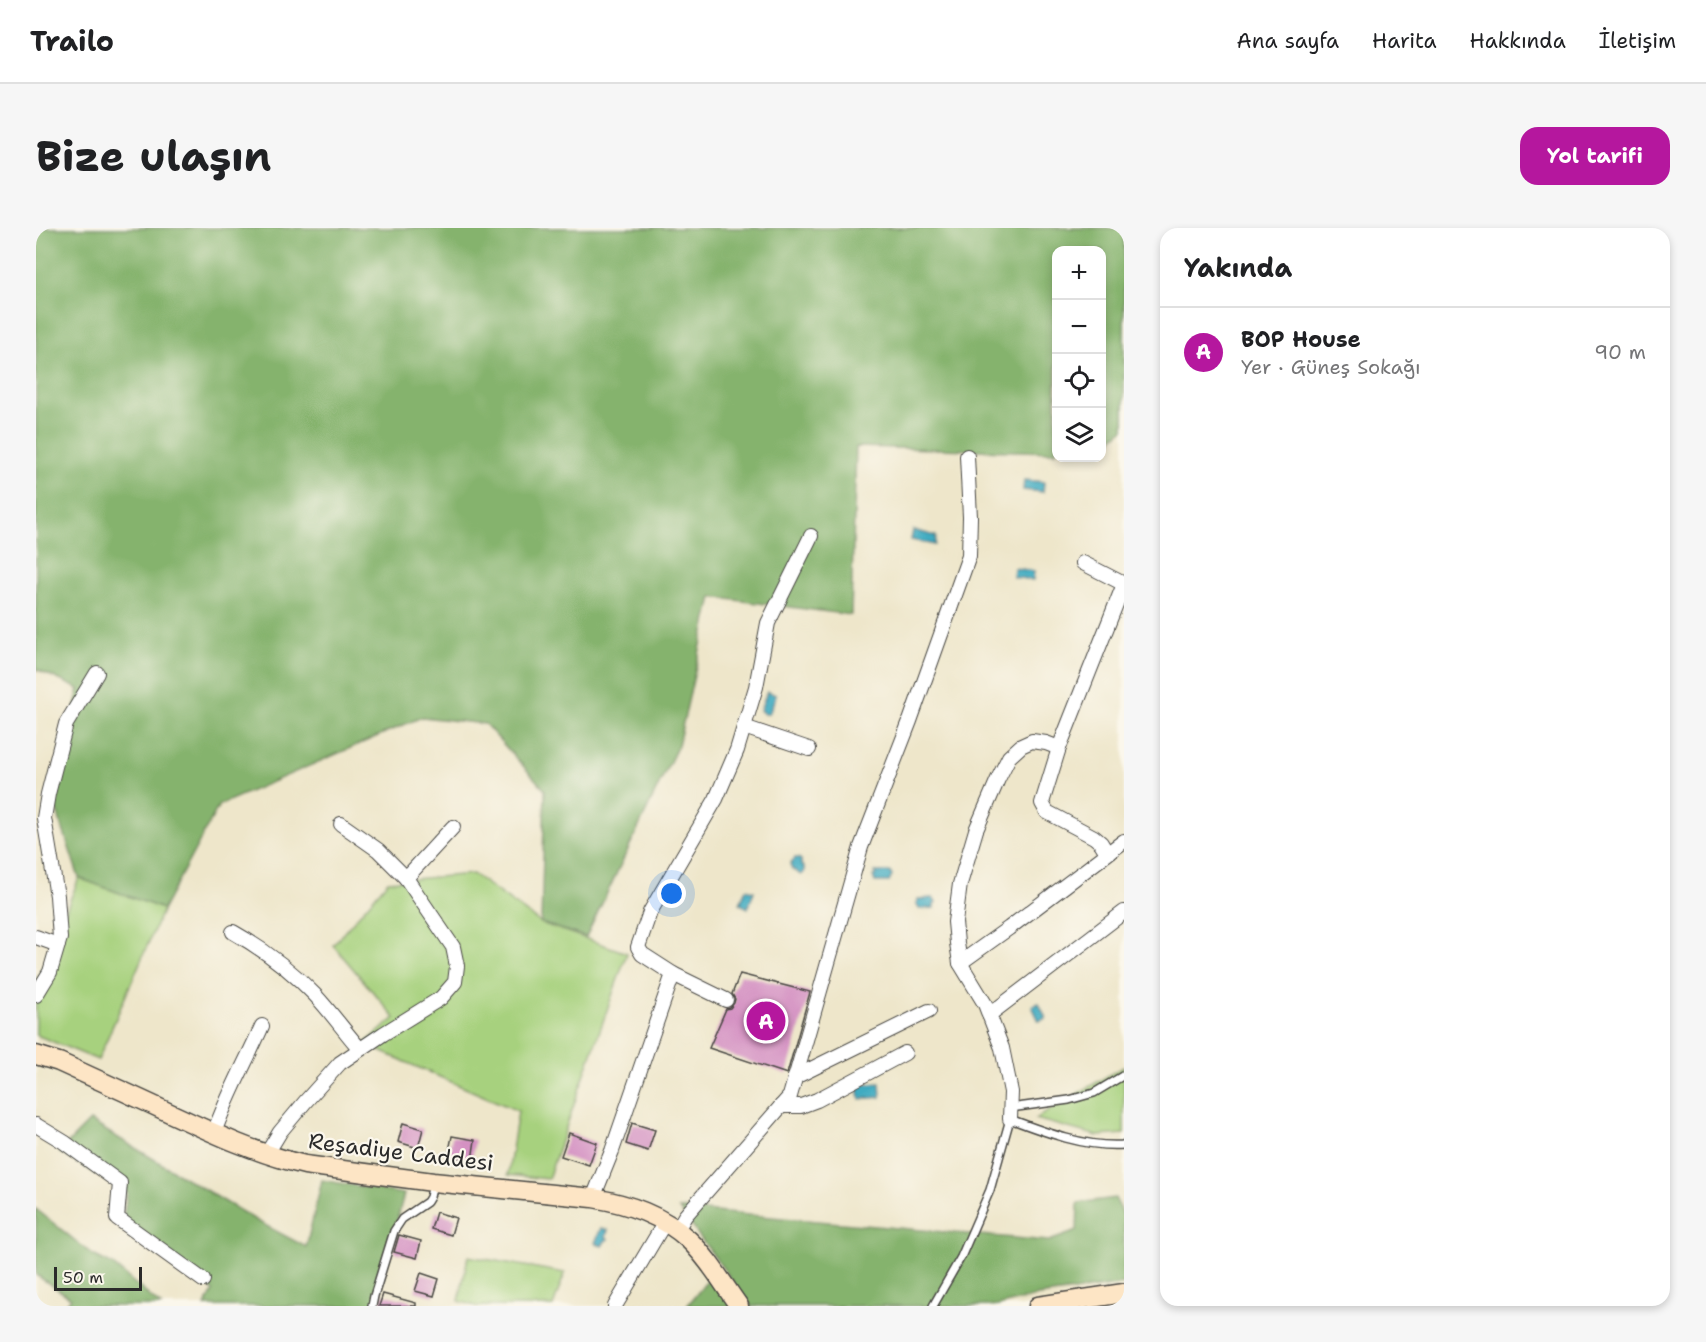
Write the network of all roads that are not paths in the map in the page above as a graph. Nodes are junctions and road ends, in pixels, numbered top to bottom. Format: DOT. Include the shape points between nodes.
graph roads {
  1 [pos="967,456"];
  2 [pos="811,536"];
  3 [pos="1083,563"];
  4 [pos="97,673"];
  5 [pos="744,727"];
  6 [pos="808,748"];
  7 [pos="1059,748"];
  8 [pos="341,824"];
  9 [pos="453,827"];
  10 [pos="1124,841"];
  11 [pos="1107,853"];
  12 [pos="406,878"];
  13 [pos="1124,912"];
  14 [pos="234,932"];
  15 [pos="36,937"];
  16 [pos="58,945"];
  17 [pos="960,963"];
  18 [pos="673,974"];
  19 [pos="36,995"];
  20 [pos="726,1000"];
  21 [pos="929,1011"];
  22 [pos="989,1015"];
  23 [pos="262,1026"];
  24 [pos="360,1049"];
  25 [pos="906,1053"];
  26 [pos="36,1055"];
  27 [pos="1124,1075"];
  28 [pos="795,1077"];
  29 [pos="782,1106"];
  30 [pos="1010,1114"];
  31 [pos="36,1125"];
  32 [pos="214,1133"];
  33 [pos="1124,1145"];
  34 [pos="266,1155"];
  35 [pos="433,1182"];
  36 [pos="593,1198"];
  37 [pos="671,1226"];
  38 [pos="203,1280"];
  39 [pos="1124,1293"];
  40 [pos="372,1306"];
  41 [pos="615,1306"];
  42 [pos="739,1306"];
  43 [pos="933,1306"];
  44 [pos="1038,1306"];
  1 -- 28 [label="street" via="969,556 861,847"];
  2 -- 5 [label="street" via="768,623"];
  3 -- 7 [label="street" via="1124,584"];
  4 -- 16 [label="street" via="66,724 44,818 57,896"];
  5 -- 6 [label="street"];
  5 -- 18 [label="street" via="716,800 650,912 638,944 642,954"];
  7 -- 11 [label="street" via="1042,798 1043,807 1094,837"];
  7 -- 17 [label="street" via="1032,741 1021,746 1009,757 998,779 976,830 960,884 955,922"];
  8 -- 12 [label="street" via="378,850"];
  9 -- 12 [label="street"];
  10 -- 11 [label="street"];
  11 -- 17 [label="street"];
  12 -- 24 [label="street" via="453,947 455,982 441,998"];
  13 -- 22 [label="street"];
  14 -- 24 [label="street" via="315,995"];
  15 -- 16 [label="street"];
  16 -- 19 [label="street" via="50,972"];
  17 -- 22 [label="street"];
  18 -- 20 [label="street"];
  18 -- 36 [label="street"];
  21 -- 28 [label="street"];
  22 -- 30 [label="street" via="1002,1048 1011,1092"];
  23 -- 32 [label="street"];
  24 -- 34 [label="street" via="340,1063 305,1102"];
  25 -- 29 [label="street" via="818,1100 801,1106"];
  26 -- 32 [label="street, Reşadiye Caddesi"];
  27 -- 30 [label="lane" via="1094,1093"];
  28 -- 29 [label="street" via="790,1096"];
  29 -- 37 [label="street" via="685,1216"];
  30 -- 33 [label="lane" via="1030,1127 1085,1143"];
  30 -- 43 [label="lane" via="990,1190 961,1257"];
  31 -- 38 [label="street" via="120,1183 117,1218"];
  32 -- 34 [label="street, Reşadiye Caddesi"];
  34 -- 35 [label="street, Reşadiye Caddesi" via="305,1165"];
  35 -- 36 [label="street, Reşadiye Caddesi"];
  35 -- 40 [label="lane" via="427,1202 402,1219 394,1231"];
  36 -- 37 [label="street, Reşadiye Caddesi" via="634,1207"];
  37 -- 41 [label="street"];
  37 -- 42 [label="street, Reşadiye Caddesi" via="699,1251"];
  39 -- 44 [label="street"];
}
